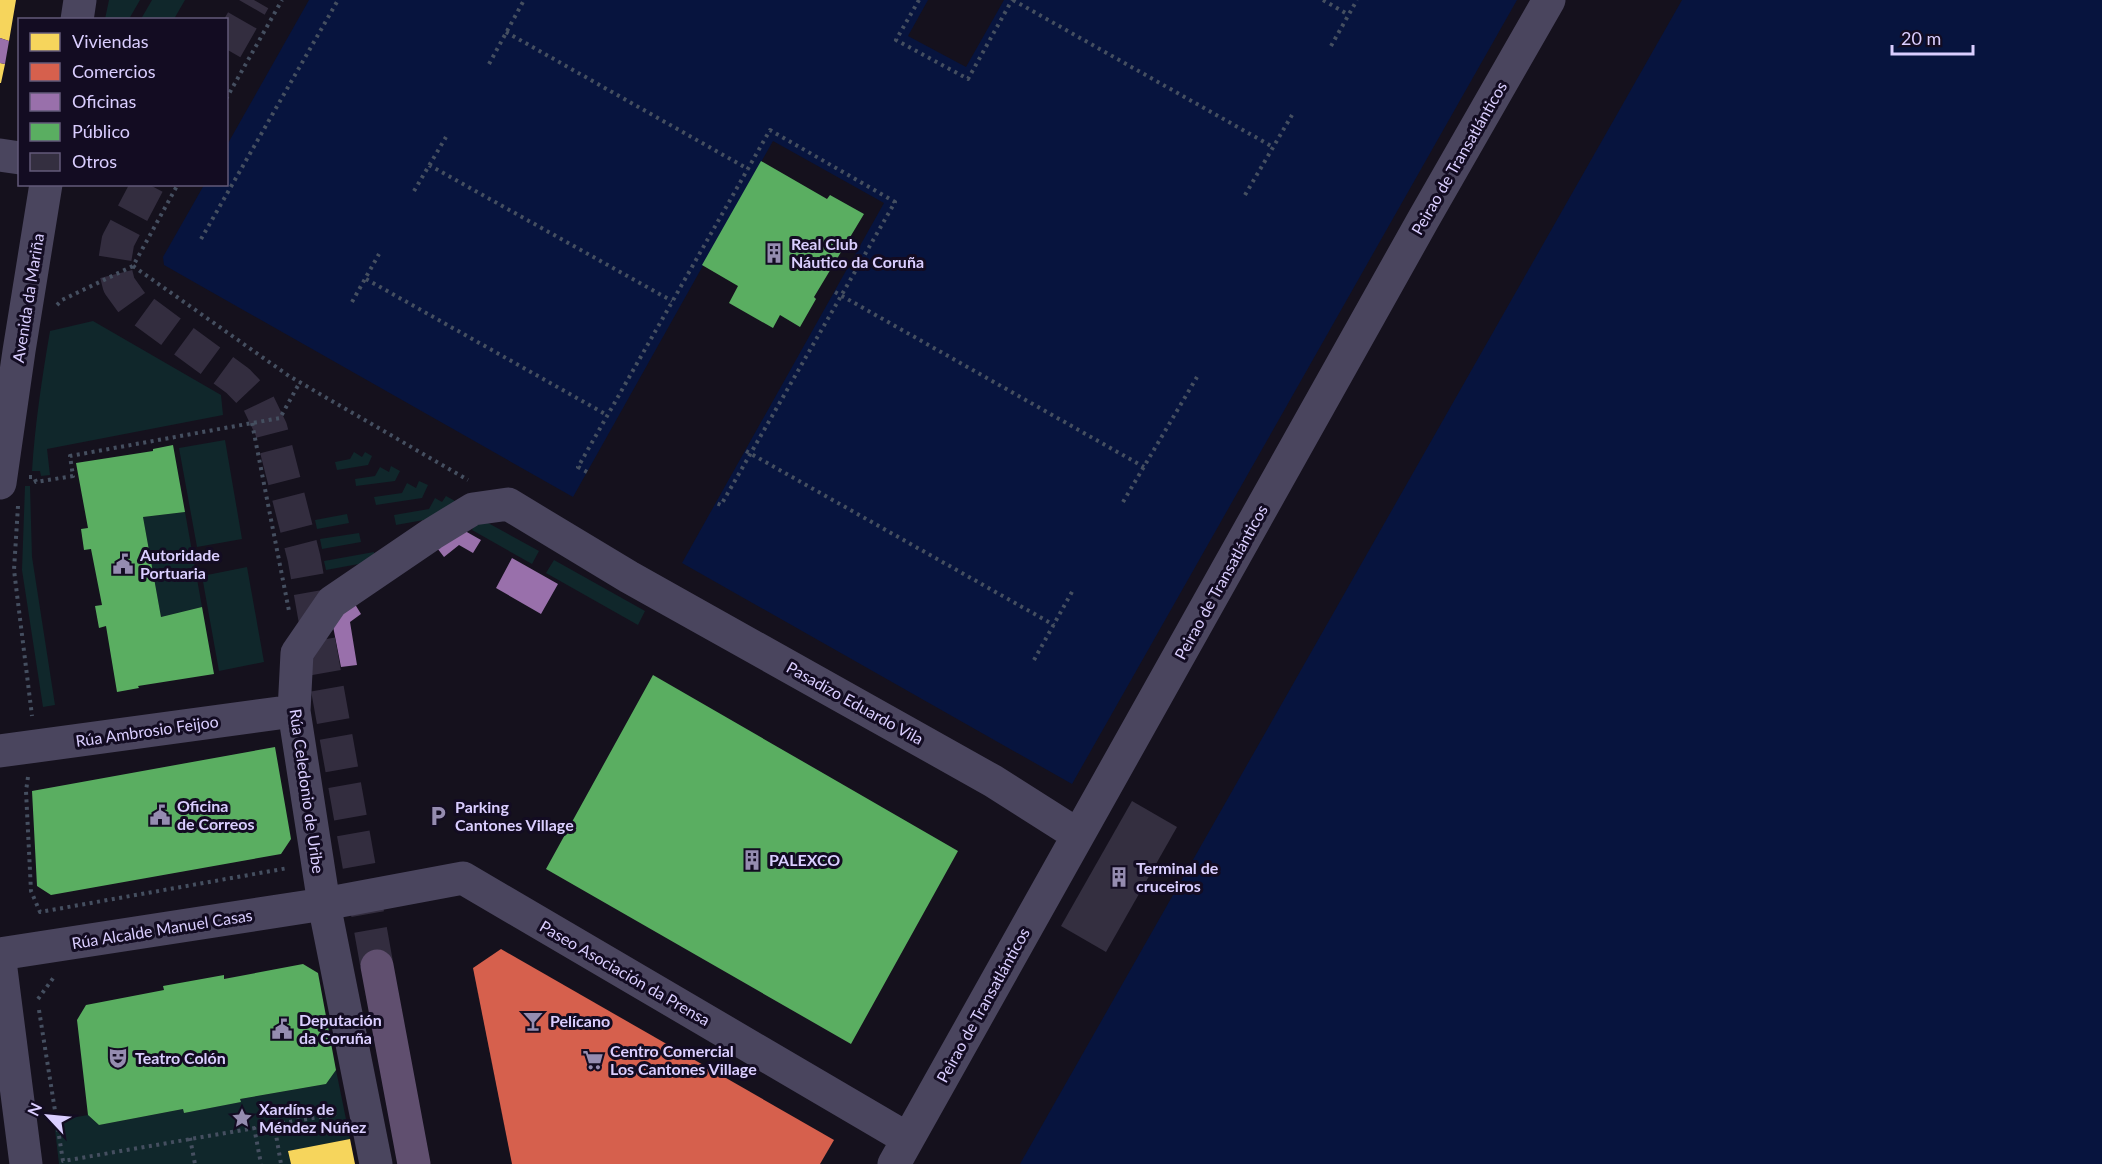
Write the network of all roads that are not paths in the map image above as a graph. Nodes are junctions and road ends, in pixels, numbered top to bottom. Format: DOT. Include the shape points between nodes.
graph roads {
  1 [pos="80,0"];
  2 [pos="1549,0"];
  3 [pos="77,18"];
  4 [pos="0,155"];
  5 [pos="18,158"];
  6 [pos="46,186"];
  7 [pos="11,336"];
  8 [pos="13,487"];
  9 [pos="297,653"];
  10 [pos="294,711"];
  11 [pos="0,751"];
  12 [pos="1078,835"];
  13 [pos="324,904"];
  14 [pos="0,954"];
  15 [pos="0,961"];
  16 [pos="377,966"];
  17 [pos="3,1007"];
  18 [pos="901,1152"];
  19 [pos="26,1164"];
  20 [pos="376,1164"];
  21 [pos="414,1164"];
  1 -- 3 [label="street"];
  2 -- 12 [label="street, Peirao de Transatlánticos"];
  4 -- 5 [label="street"];
  6 -- 7 [label="street, Avenida da Mariña"];
  7 -- 8 [label="street, Avenida da Mariña"];
  9 -- 10 [label="street, Rúa Celedonio de Uribe"];
  9 -- 12 [label="street, Pasadizo Eduardo Vila" via="332,602 473,509 508,504 629,577 993,781"];
  10 -- 11 [label="street, Rúa Ambrosio Feijoo"];
  10 -- 13 [label="street, Rúa Celedonio de Uribe"];
  12 -- 18 [label="street, Peirao de Transatlánticos"];
  13 -- 14 [label="street, Rúa Alcalde Manuel Casas"];
  13 -- 18 [label="street, Paseo Asociación da Prensa" via="463,878"];
  13 -- 20 [label="street, Rúa Celedonio de Uribe"];
  15 -- 17 [label="street"];
  16 -- 21 [label="main road"];
  17 -- 19 [label="street"];
}
